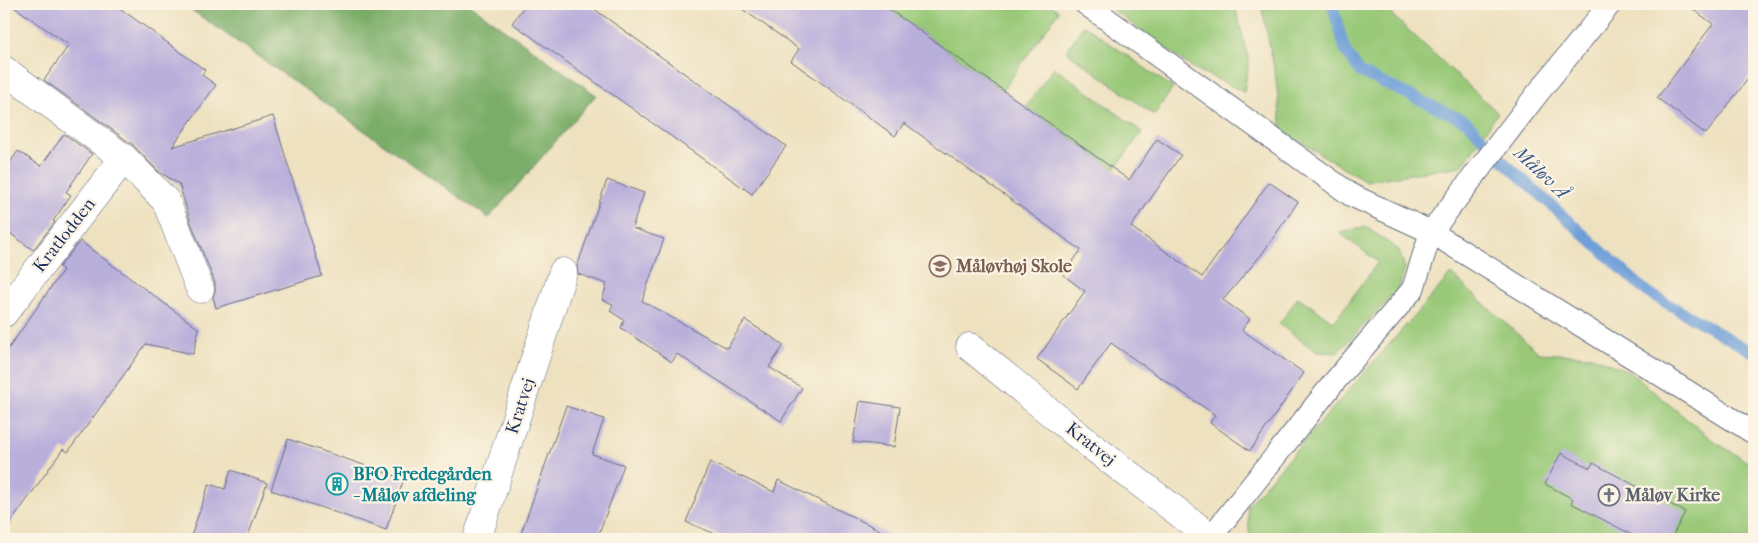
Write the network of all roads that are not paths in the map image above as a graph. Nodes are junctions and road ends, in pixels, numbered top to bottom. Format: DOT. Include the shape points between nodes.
graph roads {
  1 [pos="1086,4"];
  2 [pos="1610,4"];
  3 [pos="4,70"];
  4 [pos="124,158"];
  5 [pos="1431,232"];
  6 [pos="564,272"];
  7 [pos="200,290"];
  8 [pos="4,313"];
  9 [pos="970,347"];
  10 [pos="1754,433"];
  11 [pos="1212,538"];
  12 [pos="477,539"];
  1 -- 5 [label="lane" via="1351,195"];
  2 -- 5 [label="lane"];
  3 -- 4 [label="street"];
  4 -- 7 [label="street" via="166,201"];
  4 -- 8 [label="street, Kratlodden"];
  5 -- 10 [label="lane"];
  5 -- 11 [label="lane" via="1413,289 1323,395"];
  6 -- 12 [label="street, Kratvej"];
  9 -- 11 [label="street, Kratvej"];
}
